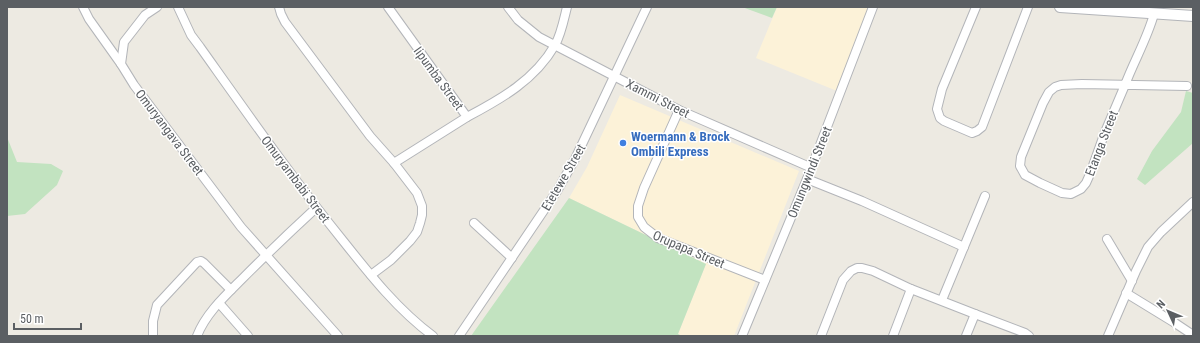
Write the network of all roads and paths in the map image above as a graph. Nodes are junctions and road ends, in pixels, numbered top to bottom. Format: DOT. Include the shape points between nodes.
graph roads {
  1 [pos="83,7"];
  2 [pos="157,7"];
  3 [pos="178,7"];
  4 [pos="279,7"];
  5 [pos="388,7"];
  6 [pos="508,7"];
  7 [pos="567,7"];
  8 [pos="647,7"];
  9 [pos="873,7"];
  10 [pos="976,7"];
  11 [pos="1028,7"];
  12 [pos="1060,7"];
  13 [pos="1154,14"];
  14 [pos="1193,16"];
  15 [pos="556,44"];
  16 [pos="120,64"];
  17 [pos="615,75"];
  18 [pos="1125,85"];
  19 [pos="1186,86"];
  20 [pos="679,110"];
  21 [pos="467,117"];
  22 [pos="394,163"];
  23 [pos="812,168"];
  24 [pos="807,179"];
  25 [pos="985,196"];
  26 [pos="1193,202"];
  27 [pos="316,208"];
  28 [pos="474,223"];
  29 [pos="1107,239"];
  30 [pos="964,247"];
  31 [pos="266,254"];
  32 [pos="512,258"];
  33 [pos="371,275"];
  34 [pos="765,280"];
  35 [pos="1132,281"];
  36 [pos="911,289"];
  37 [pos="231,290"];
  38 [pos="1126,293"];
  39 [pos="942,300"];
  40 [pos="219,303"];
  41 [pos="975,314"];
  42 [pos="1193,335"];
  43 [pos="154,336"];
  44 [pos="197,336"];
  45 [pos="248,336"];
  46 [pos="338,336"];
  47 [pos="433,336"];
  48 [pos="459,336"];
  49 [pos="742,336"];
  50 [pos="821,336"];
  51 [pos="893,336"];
  52 [pos="966,336"];
  53 [pos="1029,336"];
  54 [pos="1108,336"];
  1 -- 16 [label="street, Omuryangava Street"];
  2 -- 16 [label="street" via="145,15 124,42"];
  3 -- 27 [label="street, Omuryambabi Street" via="191,35"];
  4 -- 22 [label="street" via="296,37 370,136"];
  5 -- 21 [label="street, Iipumba Street"];
  6 -- 15 [label="street" via="518,20 539,37"];
  7 -- 15 [label="street"];
  8 -- 17 [label="street, Etetewe Street"];
  9 -- 23 [label="street, Omungwindi Street"];
  10 -- 11 [label="street" via="942,89 937,109 944,121 972,133 982,127"];
  12 -- 13 [label="street"];
  13 -- 14 [label="street"];
  13 -- 18 [label="street, Etanga Street" via="1149,32"];
  15 -- 17 [label="street"];
  15 -- 21 [label="street" via="539,68 522,84 498,101"];
  16 -- 31 [label="street, Omuryangava Street" via="241,227"];
  17 -- 20 [label="street, Xammi Street"];
  17 -- 32 [label="street, Etetewe Street" via="558,191"];
  18 -- 18 [label="street, Etanga Street" via="1104,132 1090,174 1081,189 1071,194 1062,192 1025,175 1020,166 1021,157 1049,92 1061,85"];
  18 -- 19 [label="street"];
  20 -- 23 [label="street, Xammi Street"];
  20 -- 34 [label="street, Orupapa Street" via="644,188 638,206 638,217 644,227 658,238"];
  21 -- 22 [label="street, Iipumba Street"];
  22 -- 33 [label="street" via="417,193 422,215 417,232 410,241"];
  23 -- 24 [label="street, Omungwindi Street"];
  24 -- 30 [label="street"];
  24 -- 34 [label="street, Omungwindi Street"];
  25 -- 30 [label="street"];
  26 -- 35 [label="street" via="1148,247"];
  27 -- 31 [label="street"];
  27 -- 33 [label="street, Omuryambabi Street"];
  28 -- 32 [label="street"];
  29 -- 35 [label="street"];
  30 -- 39 [label="street"];
  31 -- 37 [label="street"];
  31 -- 46 [label="street, Omuryangava Street"];
  32 -- 48 [label="street, Etetewe Street"];
  33 -- 47 [label="street, Omuryambabi Street" via="398,306"];
  34 -- 49 [label="street, Omungwindi Street"];
  35 -- 38 [label="street"];
  36 -- 39 [label="street"];
  36 -- 50 [label="street" via="862,268 851,271 843,280"];
  36 -- 51 [label="street"];
  37 -- 40 [label="street"];
  37 -- 43 [label="street" via="204,263 197,262 157,305 153,321"];
  38 -- 42 [label="street"];
  38 -- 54 [label="street"];
  39 -- 41 [label="street"];
  40 -- 44 [label="street" via="205,320"];
  40 -- 45 [label="street"];
  41 -- 52 [label="street"];
  41 -- 53 [label="street"];
}
